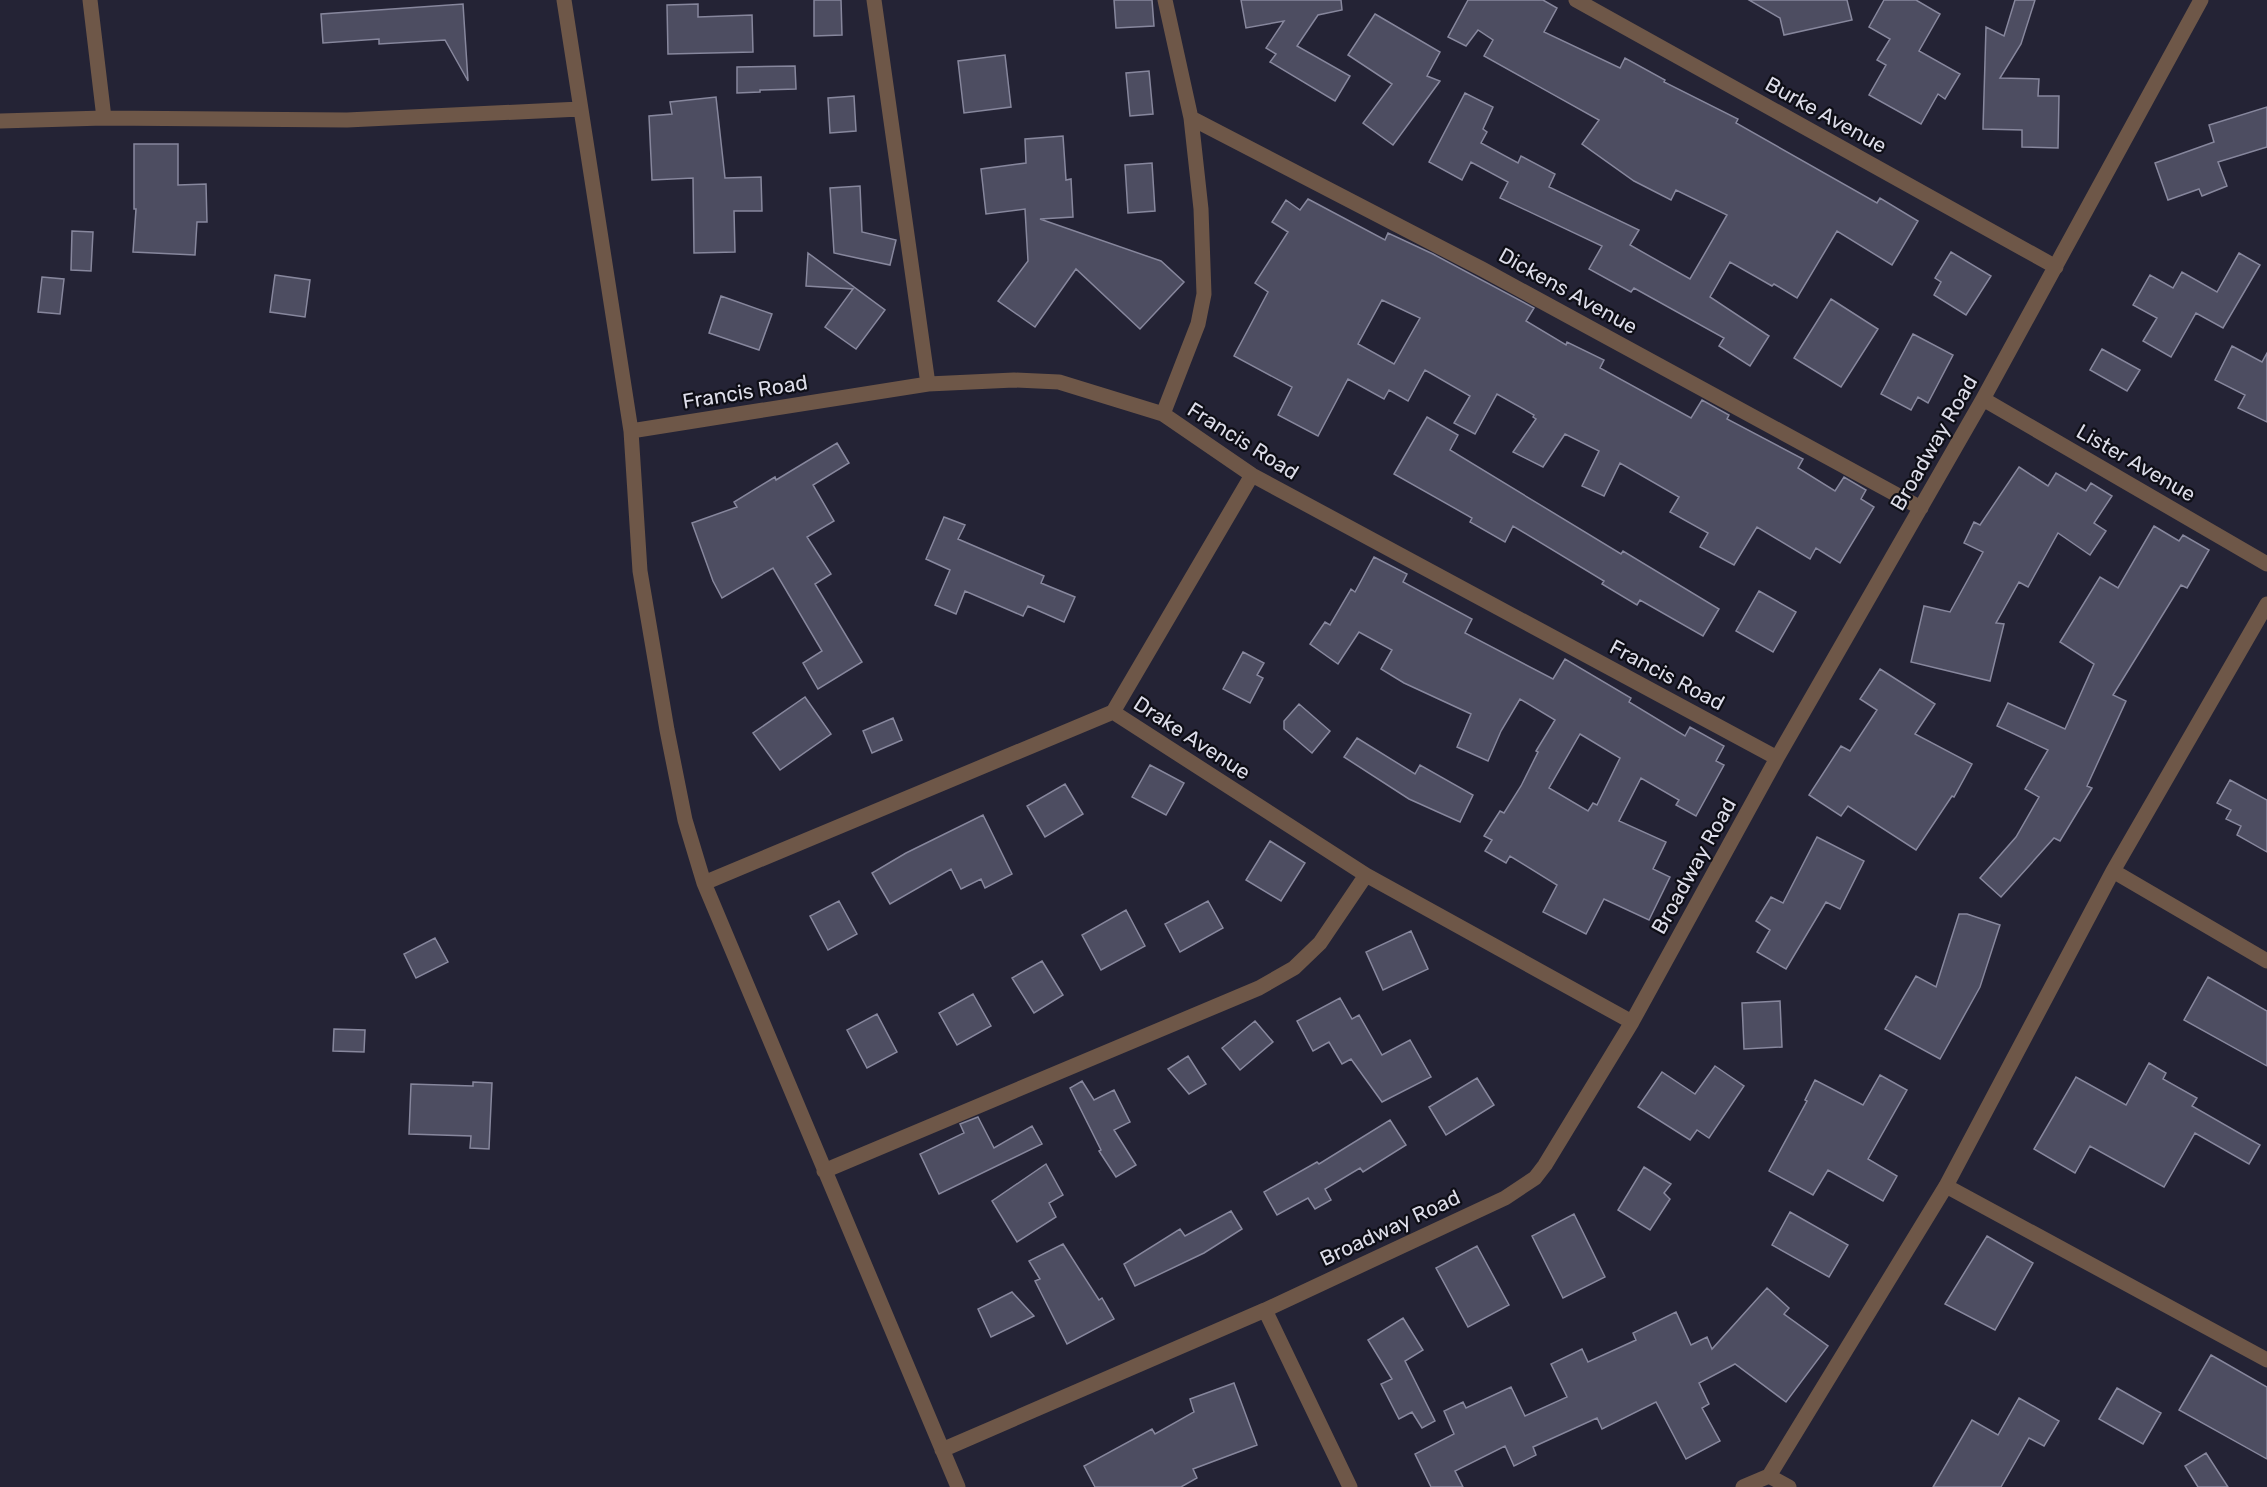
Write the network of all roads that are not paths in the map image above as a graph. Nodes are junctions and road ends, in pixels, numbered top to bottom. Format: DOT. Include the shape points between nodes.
graph roads {
  1 [pos="90,0"];
  2 [pos="564,0"];
  3 [pos="874,0"];
  4 [pos="1165,0"];
  5 [pos="1576,0"];
  6 [pos="2201,0"];
  7 [pos="580,109"];
  8 [pos="104,118"];
  9 [pos="1191,118"];
  10 [pos="0,121"];
  11 [pos="2056,267"];
  12 [pos="928,384"];
  13 [pos="1983,399"];
  14 [pos="1162,414"];
  15 [pos="631,431"];
  16 [pos="1251,475"];
  17 [pos="1922,508"];
  18 [pos="2267,564"];
  19 [pos="2267,604"];
  20 [pos="1113,712"];
  21 [pos="1777,758"];
  22 [pos="2113,871"];
  23 [pos="1366,875"];
  24 [pos="704,883"];
  25 [pos="2267,961"];
  26 [pos="1632,1022"];
  27 [pos="824,1172"];
  28 [pos="1946,1186"];
  29 [pos="1265,1310"];
  30 [pos="2267,1360"];
  31 [pos="942,1450"];
  32 [pos="1769,1476"];
  33 [pos="958,1487"];
  34 [pos="1350,1487"];
  35 [pos="1743,1487"];
  36 [pos="1789,1487"];
  1 -- 8 [label="street"];
  2 -- 7 [label="street"];
  3 -- 12 [label="street"];
  4 -- 9 [label="street"];
  5 -- 11 [label="street, Burke Avenue"];
  6 -- 11 [label="street, Broadway Road"];
  7 -- 8 [label="street" via="347,120"];
  7 -- 15 [label="street"];
  8 -- 10 [label="street"];
  9 -- 14 [label="street" via="1201,209 1204,294 1198,324"];
  9 -- 17 [label="street, Dickens Avenue" via="1482,269"];
  11 -- 13 [label="street, Broadway Road"];
  12 -- 14 [label="street, Francis Road" via="1059,382"];
  12 -- 15 [label="street, Francis Road"];
  13 -- 17 [label="street, Broadway Road"];
  13 -- 18 [label="street, Lister Avenue"];
  14 -- 16 [label="street, Francis Road"];
  15 -- 24 [label="street" via="640,571 685,820"];
  16 -- 20 [label="street"];
  16 -- 21 [label="street, Francis Road"];
  17 -- 21 [label="street, Broadway Road"];
  19 -- 22 [label="street"];
  20 -- 23 [label="street, Drake Avenue"];
  20 -- 24 [label="street, Drake Avenue"];
  21 -- 26 [label="street, Broadway Road"];
  22 -- 25 [label="street"];
  22 -- 28 [label="street"];
  23 -- 26 [label="street, Drake Avenue"];
  23 -- 27 [label="street" via="1320,944 1294,968 1259,988"];
  24 -- 27 [label="street"];
  26 -- 29 [label="street, Broadway Road" via="1545,1165 1521,1189"];
  27 -- 31 [label="street"];
  28 -- 30 [label="street"];
  28 -- 32 [label="street"];
  29 -- 31 [label="street, Broadway Road"];
  29 -- 34 [label="street"];
  31 -- 33 [label="street"];
  32 -- 35 [label="street"];
  32 -- 36 [label="street"];
}
